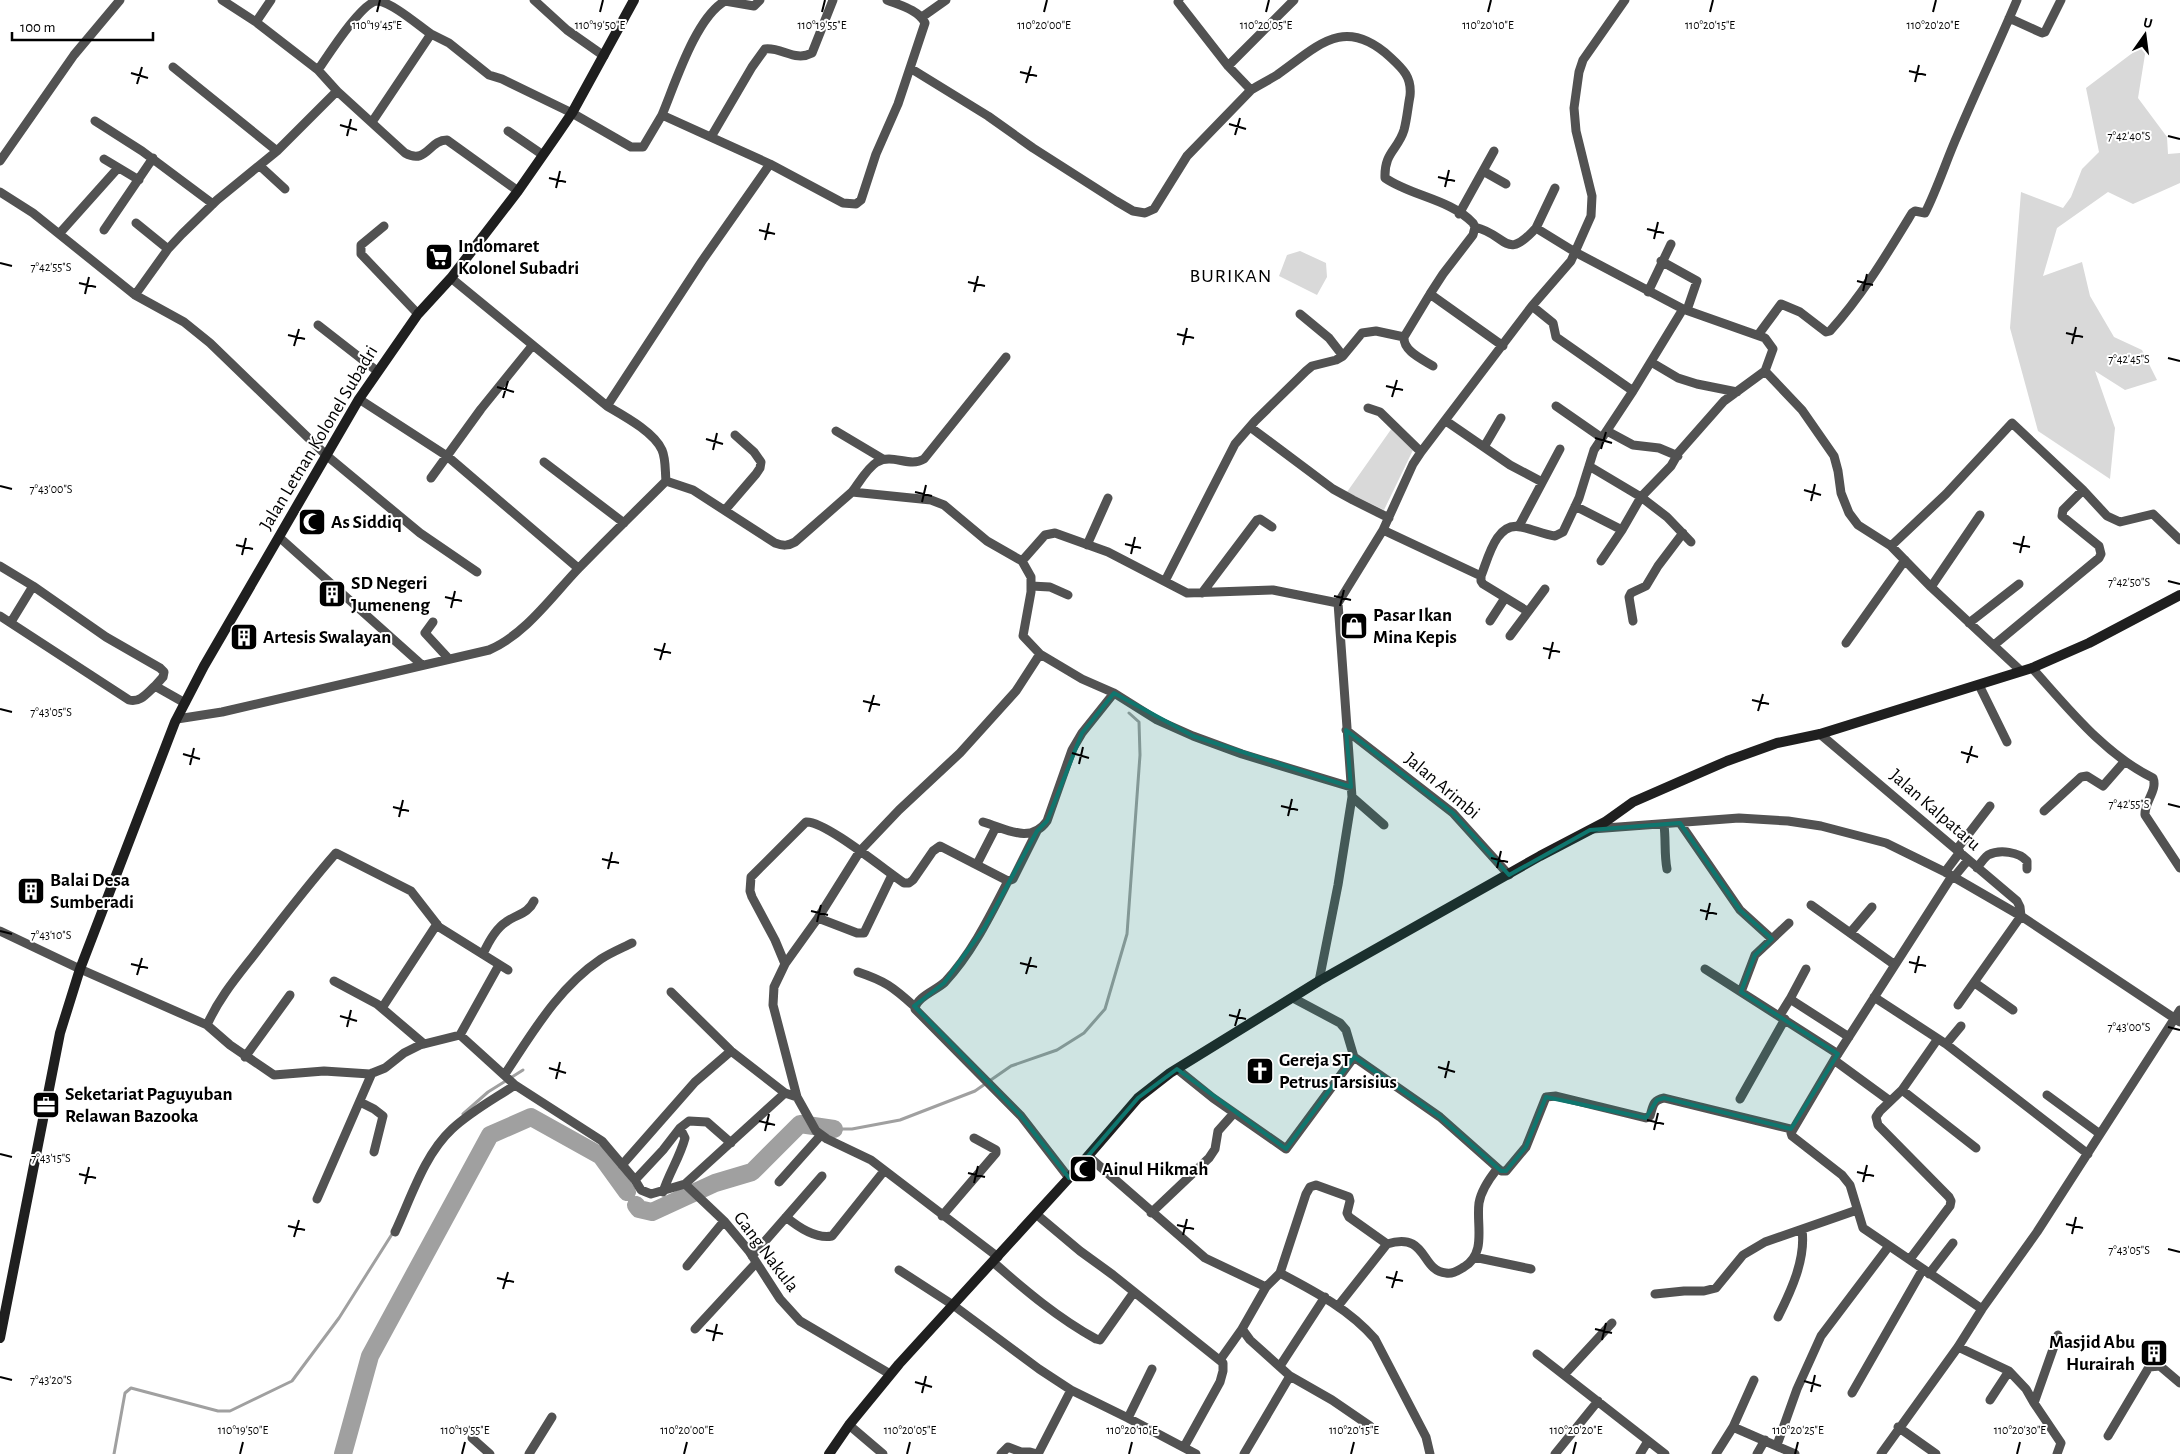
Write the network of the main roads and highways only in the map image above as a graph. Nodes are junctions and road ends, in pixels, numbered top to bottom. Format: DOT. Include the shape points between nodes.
graph roads {
  1 [pos="634,0"];
  2 [pos="2180,595"];
  3 [pos="0,1338"];
  4 [pos="829,1454"];
  1 -- 3 [label="main road, Jalan Letnan Kolonel Subadri" via="572,114 518,191 451,278 418,314 359,398 177,719 80,969 60,1034"];
  2 -- 4 [label="main road" via="2089,643 2026,670 1820,734 1777,743 1633,802 1590,830 1319,981 1177,1069 1138,1098 890,1374"];
}
